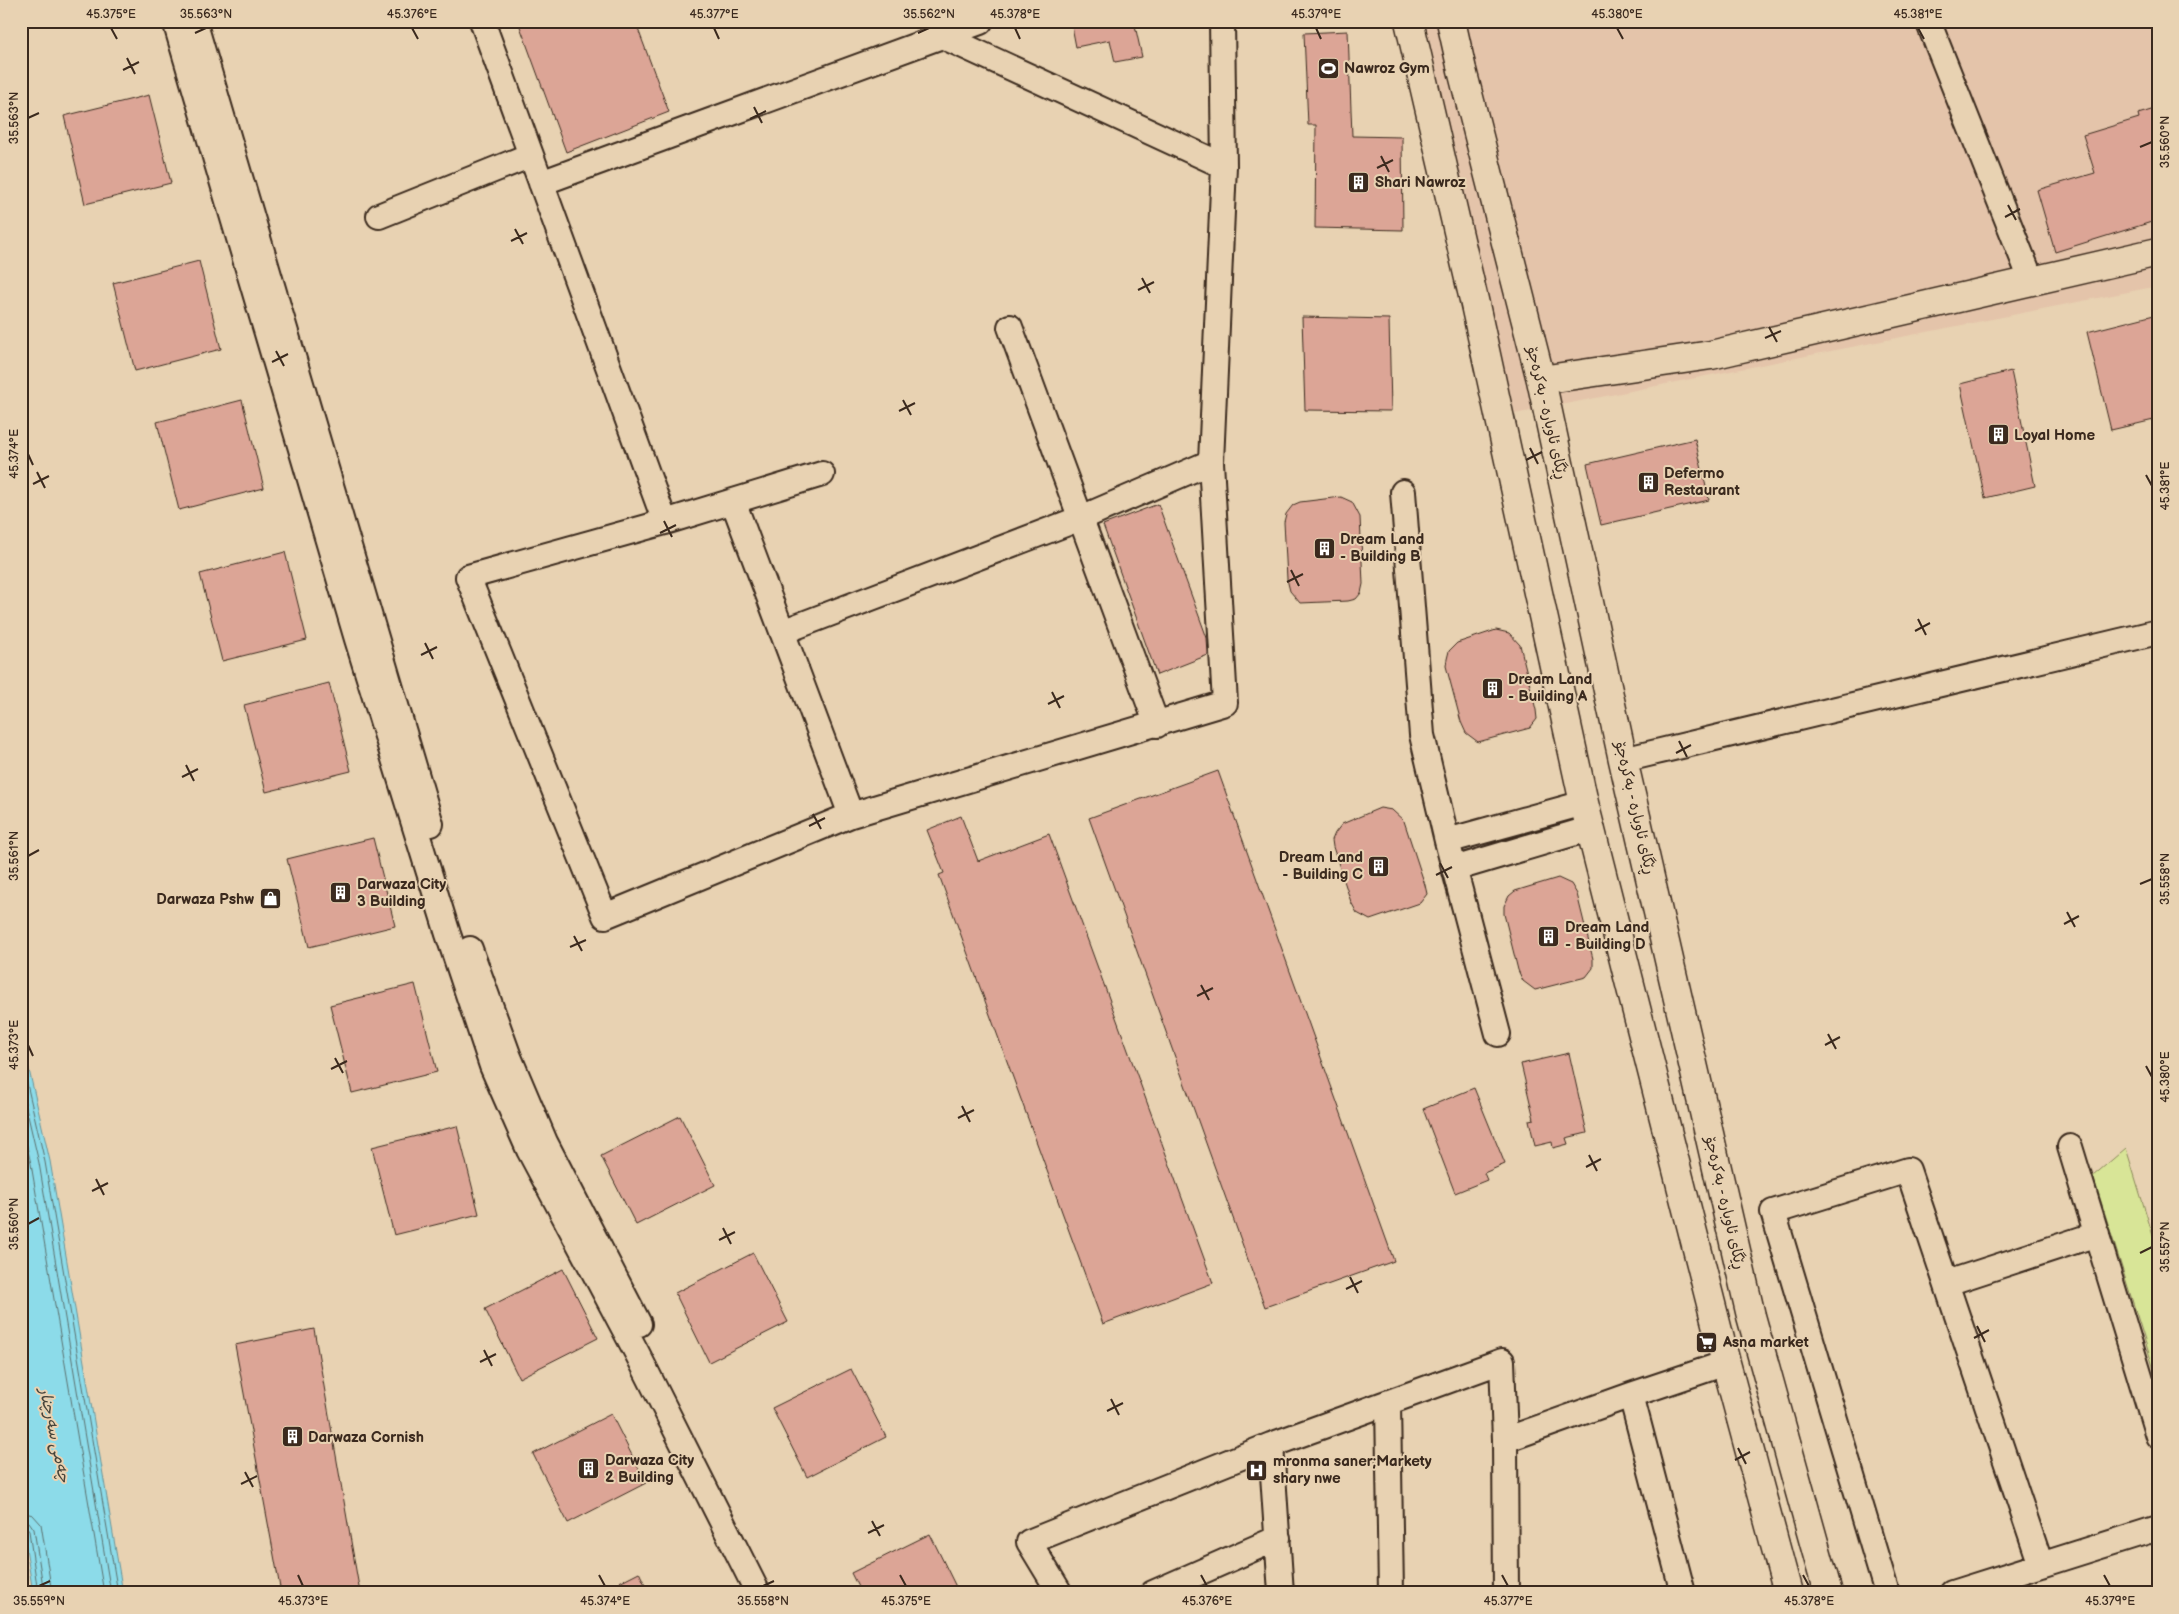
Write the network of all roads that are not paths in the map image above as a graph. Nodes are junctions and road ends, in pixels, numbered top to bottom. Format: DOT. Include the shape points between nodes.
graph roads {
  1 [pos="175,21"];
  2 [pos="194,21"];
  3 [pos="482,21"];
  4 [pos="1222,21"];
  5 [pos="1409,21"];
  6 [pos="1451,21"];
  7 [pos="1928,21"];
  8 [pos="980,22"];
  9 [pos="942,36"];
  10 [pos="994,61"];
  11 [pos="531,156"];
  12 [pos="1224,166"];
  13 [pos="541,183"];
  14 [pos="379,216"];
  15 [pos="2158,252"];
  16 [pos="2032,282"];
  17 [pos="1010,327"];
  18 [pos="1541,380"];
  19 [pos="1211,462"];
  20 [pos="822,474"];
  21 [pos="1403,492"];
  22 [pos="733,501"];
  23 [pos="1081,518"];
  24 [pos="665,522"];
  25 [pos="782,632"];
  26 [pos="2158,632"];
  27 [pos="1157,725"];
  28 [pos="1623,760"];
  29 [pos="851,815"];
  30 [pos="1588,815"];
  31 [pos="1447,841"];
  32 [pos="1454,869"];
  33 [pos="1498,1034"];
  34 [pos="2070,1147"];
  35 [pos="2097,1234"];
  36 [pos="1738,1258"];
  37 [pos="1700,1261"];
  38 [pos="1946,1283"];
  39 [pos="1752,1316"];
  40 [pos="1716,1322"];
  41 [pos="1726,1363"];
  42 [pos="1631,1395"];
  43 [pos="1388,1403"];
  44 [pos="2158,1436"];
  45 [pos="1505,1440"];
  46 [pos="1270,1445"];
  47 [pos="2158,1528"];
  48 [pos="1278,1538"];
  49 [pos="2041,1565"];
  50 [pos="1782,1591"];
  51 [pos="758,1593"];
  52 [pos="775,1593"];
  53 [pos="1060,1593"];
  54 [pos="1154,1593"];
  55 [pos="1281,1593"];
  56 [pos="1391,1593"];
  57 [pos="1506,1593"];
  58 [pos="1683,1593"];
  59 [pos="1828,1593"];
  60 [pos="1887,1593"];
  61 [pos="1952,1593"];
  1 -- 51 [label="street" via="356,639 492,1066 529,1150 637,1353"];
  2 -- 52 [label="street" via="462,927 509,1057 545,1142"];
  3 -- 11 [label="street"];
  4 -- 12 [label="street"];
  5 -- 30 [label="main road"];
  6 -- 18 [label="main road, ڕێگای ئاوبارە - بەکرەجۆ"];
  7 -- 16 [label="street"];
  8 -- 9 [label="street"];
  8 -- 10 [label="street"];
  9 -- 10 [label="street"];
  9 -- 13 [label="street"];
  10 -- 12 [label="street"];
  11 -- 13 [label="street"];
  11 -- 14 [label="street"];
  12 -- 19 [label="street"];
  13 -- 24 [label="street"];
  15 -- 16 [label="main road"];
  16 -- 18 [label="main road" via="1711,355"];
  17 -- 23 [label="street"];
  18 -- 28 [label="main road, ڕێگای ئاوبارە - بەکرەجۆ"];
  19 -- 23 [label="street"];
  19 -- 27 [label="street" via="1225,703"];
  20 -- 22 [label="street"];
  21 -- 31 [label="street" via="1422,735"];
  22 -- 24 [label="street"];
  22 -- 25 [label="street"];
  23 -- 25 [label="street"];
  23 -- 27 [label="street"];
  24 -- 29 [label="street" via="468,577 605,916"];
  25 -- 29 [label="street"];
  26 -- 28 [label="street"];
  27 -- 29 [label="street"];
  28 -- 36 [label="main road, ڕێگای ئاوبارە - بەکرەجۆ"];
  30 -- 31 [label="street"];
  30 -- 32 [label="street"];
  30 -- 37 [label="main road"];
  31 -- 32 [label="street"];
  32 -- 33 [label="street"];
  34 -- 35 [label="street"];
  35 -- 38 [label="street"];
  35 -- 44 [label="street"];
  36 -- 37 [label="main road" via="1732,1268 1720,1273 1708,1270"];
  36 -- 39 [label="main road, ڕێگای ئاوبارە - بەکرەجۆ"];
  37 -- 40 [label="main road"];
  38 -- 49 [label="street"];
  38 -- 60 [label="street" via="1908,1170 1773,1212"];
  39 -- 40 [label="main road" via="1735,1302 1726,1302 1718,1308"];
  39 -- 59 [label="main road, ڕێگای ئاوبارە - بەکرەجۆ"];
  40 -- 41 [label="main road"];
  41 -- 42 [label="street"];
  41 -- 50 [label="main road"];
  42 -- 45 [label="street"];
  42 -- 58 [label="street"];
  43 -- 45 [label="street" via="1502,1362"];
  43 -- 46 [label="street"];
  43 -- 56 [label="street"];
  45 -- 57 [label="street"];
  46 -- 48 [label="street"];
  46 -- 53 [label="street" via="1029,1542"];
  47 -- 49 [label="street"];
  48 -- 54 [label="street"];
  48 -- 55 [label="street"];
  49 -- 61 [label="street"];
}
